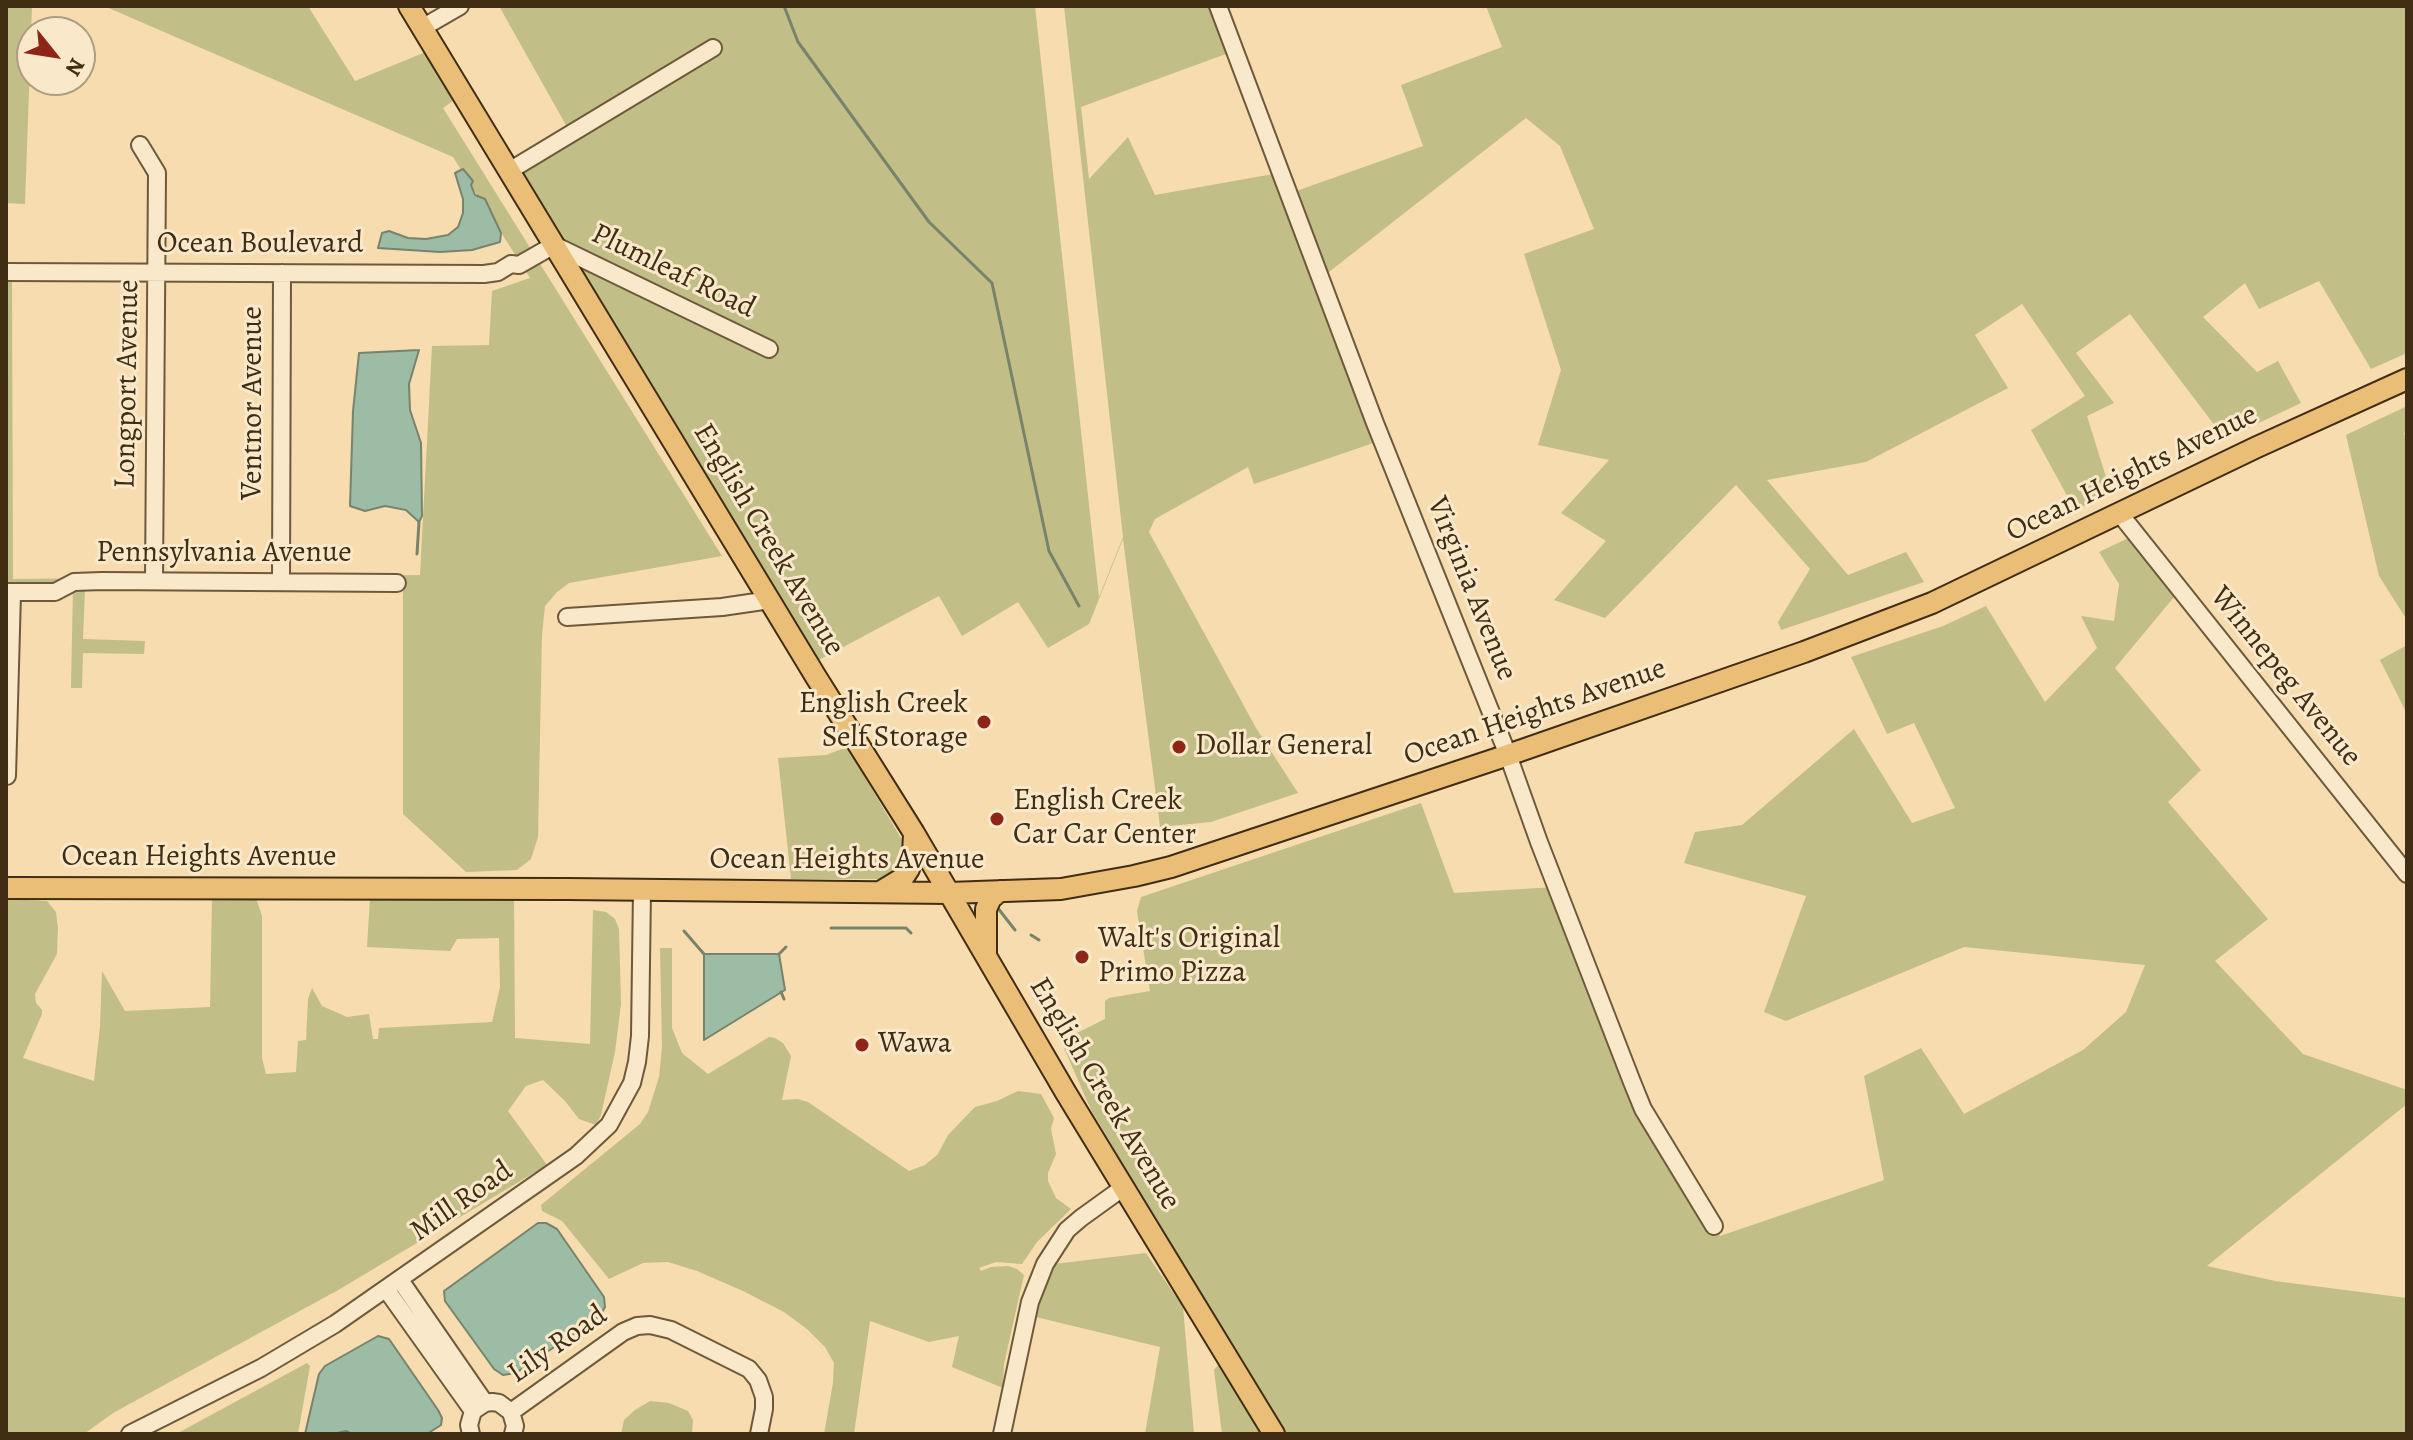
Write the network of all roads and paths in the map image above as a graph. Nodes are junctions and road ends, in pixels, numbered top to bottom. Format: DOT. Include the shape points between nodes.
graph roads {
  1 [pos="409,6"];
  2 [pos="460,6"];
  3 [pos="1218,6"];
  4 [pos="422,28"];
  5 [pos="713,48"];
  6 [pos="140,145"];
  7 [pos="509,171"];
  8 [pos="551,240"];
  9 [pos="6,272"];
  10 [pos="157,273"];
  11 [pos="282,273"];
  12 [pos="769,349"];
  13 [pos="2407,379"];
  14 [pos="2120,514"];
  15 [pos="154,580"];
  16 [pos="281,581"];
  17 [pos="397,583"];
  18 [pos="9,592"];
  19 [pos="770,600"];
  20 [pos="567,617"];
  21 [pos="1508,755"];
  22 [pos="7,776"];
  23 [pos="914,833"];
  24 [pos="2407,874"];
  25 [pos="6,888"];
  26 [pos="642,891"];
  27 [pos="1000,891"];
  28 [pos="880,892"];
  29 [pos="949,893"];
  30 [pos="986,955"];
  31 [pos="1124,1187"];
  32 [pos="1714,1226"];
  33 [pos="393,1285"];
  34 [pos="479,1407"];
  35 [pos="511,1412"];
  36 [pos="130,1434"];
  37 [pos="471,1434"];
  38 [pos="513,1434"];
  39 [pos="759,1434"];
  40 [pos="1002,1434"];
  41 [pos="1274,1434"];
  1 -- 4 [label="main road, English Creek Avenue"];
  2 -- 4 [label="street"];
  3 -- 21 [label="street, Virginia Avenue" via="1375,423"];
  4 -- 7 [label="main road, English Creek Avenue"];
  5 -- 7 [label="street"];
  6 -- 10 [label="street, Longport Avenue" via="157,173"];
  7 -- 8 [label="main road, English Creek Avenue"];
  8 -- 11 [label="street, Ocean Boulevard" via="516,256 498,272 484,274"];
  8 -- 12 [label="street, Plumleaf Road"];
  8 -- 19 [label="main road, English Creek Avenue"];
  9 -- 10 [label="street, Ocean Boulevard"];
  10 -- 11 [label="street, Ocean Boulevard"];
  10 -- 15 [label="street, Longport Avenue"];
  11 -- 16 [label="street, Ventnor Avenue"];
  13 -- 14 [label="main road, Ocean Heights Avenue"];
  14 -- 21 [label="main road, Ocean Heights Avenue" via="1932,603"];
  14 -- 24 [label="street, Winnepeg Avenue"];
  15 -- 16 [label="street, Pennsylvania Avenue"];
  15 -- 18 [label="street, Pennsylvania Avenue" via="74,582 55,592"];
  16 -- 17 [label="street, Pennsylvania Avenue"];
  18 -- 22 [label="street"];
  19 -- 20 [label="street"];
  19 -- 23 [label="main road, English Creek Avenue"];
  21 -- 27 [label="main road, Ocean Heights Avenue" via="1171,867 1075,887"];
  21 -- 32 [label="street, Virginia Avenue" via="1643,1109"];
  23 -- 28 [label="main road" via="909,869"];
  23 -- 29 [label="main road, English Creek Avenue"];
  25 -- 26 [label="main road, Ocean Heights Avenue"];
  26 -- 28 [label="main road, Ocean Heights Avenue"];
  26 -- 33 [label="street, Mill Road" via="637,1062 609,1125 576,1156"];
  27 -- 29 [label="main road, Ocean Heights Avenue"];
  27 -- 30 [label="main road" via="986,909"];
  28 -- 29 [label="main road, Ocean Heights Avenue"];
  29 -- 30 [label="main road, English Creek Avenue"];
  30 -- 31 [label="main road, English Creek Avenue"];
  31 -- 40 [label="street" via="1067,1230 1045,1264 1030,1302"];
  31 -- 41 [label="main road, English Creek Avenue"];
  33 -- 34 [label="street"];
  33 -- 36 [label="street, Mill Road" via="269,1363"];
  34 -- 35 [label="street" via="499,1403"];
  34 -- 37 [label="street" via="469,1425"];
  35 -- 38 [label="street"];
  35 -- 39 [label="street, Lily Road" via="623,1332 650,1325 749,1369 764,1397"];
}
